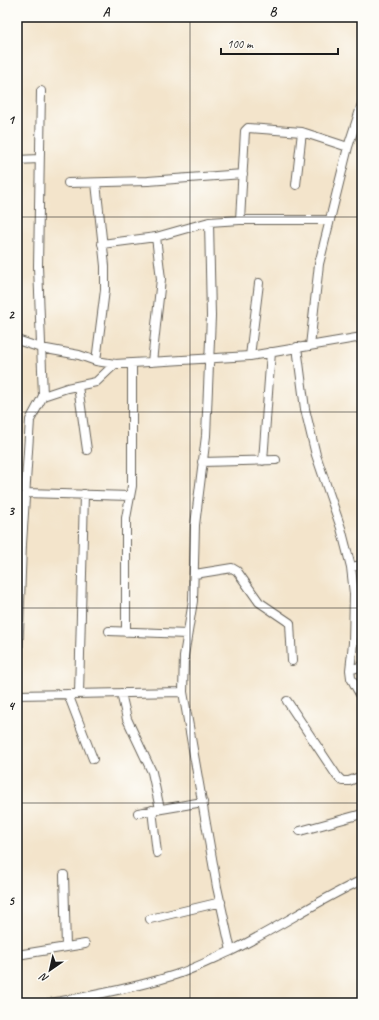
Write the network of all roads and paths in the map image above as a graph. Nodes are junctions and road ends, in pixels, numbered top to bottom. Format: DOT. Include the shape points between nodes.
graph roads {
  1 [pos="41,90"];
  2 [pos="362,104"];
  3 [pos="302,132"];
  4 [pos="348,146"];
  5 [pos="39,159"];
  6 [pos="17,160"];
  7 [pos="243,174"];
  8 [pos="68,183"];
  9 [pos="96,183"];
  10 [pos="296,185"];
  11 [pos="240,220"];
  12 [pos="330,220"];
  13 [pos="209,222"];
  14 [pos="156,237"];
  15 [pos="102,244"];
  16 [pos="258,284"];
  17 [pos="362,336"];
  18 [pos="17,340"];
  19 [pos="310,346"];
  20 [pos="41,348"];
  21 [pos="297,348"];
  22 [pos="271,352"];
  23 [pos="250,356"];
  24 [pos="209,359"];
  25 [pos="96,361"];
  26 [pos="152,362"];
  27 [pos="132,363"];
  28 [pos="115,364"];
  29 [pos="78,386"];
  30 [pos="43,396"];
  31 [pos="87,450"];
  32 [pos="276,460"];
  33 [pos="263,461"];
  34 [pos="202,462"];
  35 [pos="26,493"];
  36 [pos="84,494"];
  37 [pos="130,496"];
  38 [pos="362,565"];
  39 [pos="351,567"];
  40 [pos="195,574"];
  41 [pos="358,616"];
  42 [pos="109,631"];
  43 [pos="126,632"];
  44 [pos="187,634"];
  45 [pos="292,661"];
  46 [pos="362,666"];
  47 [pos="350,670"];
  48 [pos="17,688"];
  49 [pos="183,692"];
  50 [pos="121,693"];
  51 [pos="68,694"];
  52 [pos="79,694"];
  53 [pos="17,695"];
  54 [pos="362,698"];
  55 [pos="287,702"];
  56 [pos="93,759"];
  57 [pos="362,776"];
  58 [pos="203,802"];
  59 [pos="156,810"];
  60 [pos="138,813"];
  61 [pos="362,814"];
  62 [pos="300,831"];
  63 [pos="157,852"];
  64 [pos="64,875"];
  65 [pos="362,880"];
  66 [pos="221,902"];
  67 [pos="150,919"];
  68 [pos="85,944"];
  69 [pos="66,947"];
  70 [pos="231,951"];
  71 [pos="17,955"];
  72 [pos="50,1003"];
  1 -- 5 [label="street"];
  2 -- 4 [label="street"];
  3 -- 4 [label="street"];
  3 -- 7 [label="street" via="246,129"];
  3 -- 10 [label="street"];
  4 -- 12 [label="street"];
  5 -- 6 [label="street"];
  5 -- 20 [label="street" via="38,266"];
  7 -- 9 [label="street" via="148,182"];
  7 -- 11 [label="street"];
  8 -- 9 [label="street"];
  9 -- 15 [label="street"];
  11 -- 12 [label="street"];
  11 -- 13 [label="street"];
  12 -- 19 [label="street" via="319,264"];
  13 -- 14 [label="street"];
  13 -- 24 [label="street" via="212,316"];
  14 -- 15 [label="street"];
  14 -- 26 [label="street" via="161,279"];
  15 -- 25 [label="street" via="105,290"];
  16 -- 23 [label="street"];
  17 -- 19 [label="street"];
  18 -- 20 [label="street"];
  19 -- 21 [label="street"];
  20 -- 25 [label="street"];
  20 -- 30 [label="street"];
  21 -- 22 [label="street"];
  21 -- 39 [label="street" via="305,409 314,448 341,528"];
  22 -- 23 [label="street"];
  22 -- 33 [label="street"];
  23 -- 24 [label="street"];
  24 -- 26 [label="street"];
  24 -- 34 [label="street" via="206,436"];
  25 -- 28 [label="street"];
  26 -- 27 [label="street"];
  27 -- 28 [label="street"];
  27 -- 37 [label="street"];
  28 -- 29 [label="street" via="98,381"];
  29 -- 30 [label="street"];
  29 -- 31 [label="street"];
  30 -- 35 [label="street" via="30,420"];
  32 -- 33 [label="street"];
  33 -- 34 [label="street"];
  34 -- 40 [label="street" via="195,525"];
  35 -- 36 [label="street"];
  35 -- 48 [label="street"];
  36 -- 37 [label="street"];
  36 -- 52 [label="street"];
  37 -- 43 [label="street" via="126,518"];
  38 -- 39 [label="street"];
  39 -- 41 [label="street"];
  40 -- 44 [label="street"];
  40 -- 45 [label="street" via="232,568 237,571 259,602 290,623"];
  41 -- 47 [label="street"];
  42 -- 43 [label="street"];
  43 -- 44 [label="street"];
  44 -- 49 [label="street"];
  46 -- 47 [label="street"];
  47 -- 54 [label="street" via="351,678"];
  49 -- 50 [label="street"];
  49 -- 58 [label="street"];
  50 -- 52 [label="street"];
  50 -- 59 [label="street" via="127,719 152,772"];
  51 -- 52 [label="street"];
  51 -- 53 [label="street"];
  51 -- 56 [label="street"];
  55 -- 57 [label="street" via="342,781"];
  58 -- 59 [label="street"];
  58 -- 66 [label="street"];
  59 -- 60 [label="street"];
  59 -- 63 [label="street"];
  61 -- 62 [label="street"];
  64 -- 69 [label="street"];
  65 -- 70 [label="street"];
  66 -- 67 [label="street"];
  66 -- 70 [label="street"];
  68 -- 69 [label="street"];
  69 -- 71 [label="street"];
  70 -- 72 [label="street" via="176,975 113,992"];
}
